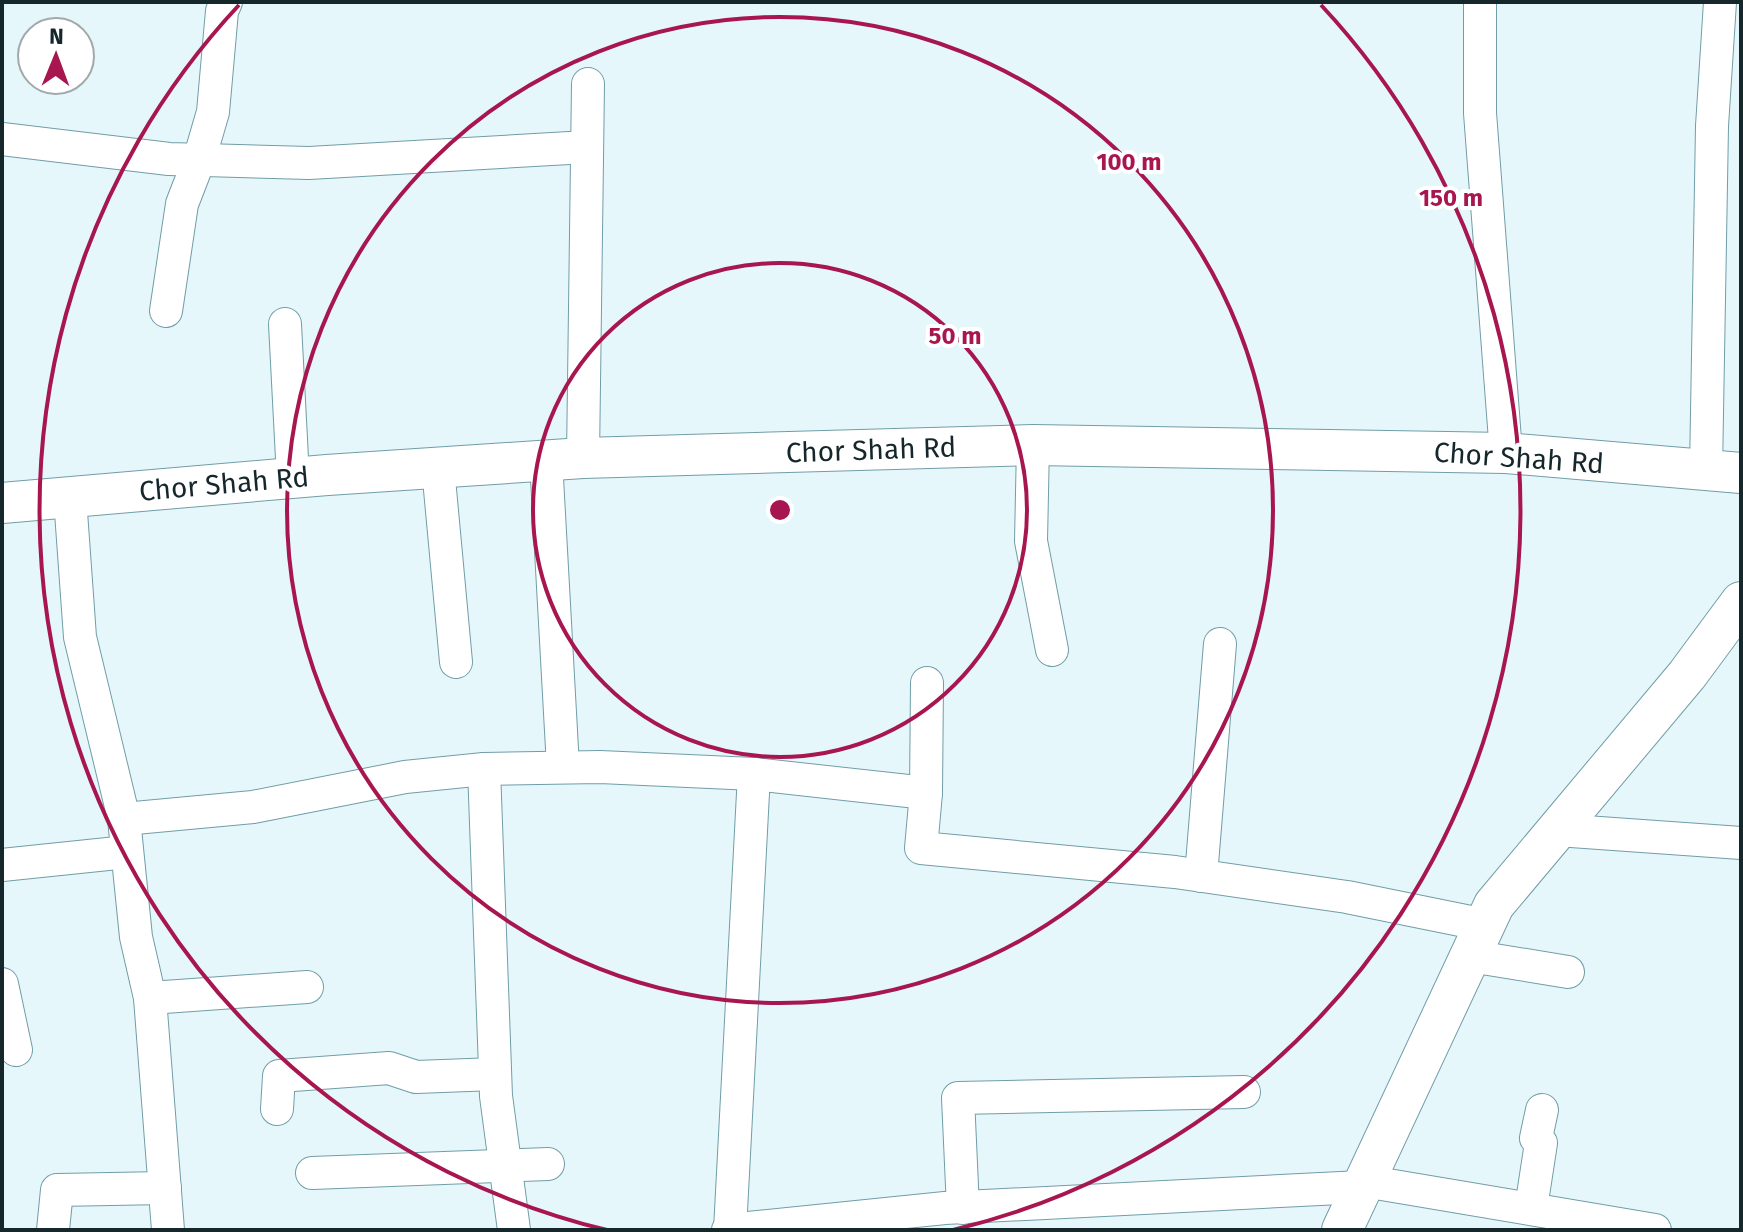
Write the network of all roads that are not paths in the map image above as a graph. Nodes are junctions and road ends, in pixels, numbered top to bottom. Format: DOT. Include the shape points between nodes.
graph roads {
  1 [pos="226,2"];
  2 [pos="1480,2"];
  3 [pos="1720,2"];
  4 [pos="588,84"];
  5 [pos="2,139"];
  6 [pos="587,147"];
  7 [pos="199,160"];
  8 [pos="166,311"];
  9 [pos="285,324"];
  10 [pos="1033,445"];
  11 [pos="1506,453"];
  12 [pos="564,459"];
  13 [pos="438,468"];
  14 [pos="1724,472"];
  15 [pos="293,478"];
  16 [pos="70,498"];
  17 [pos="2,503"];
  18 [pos="1741,602"];
  19 [pos="1220,644"];
  20 [pos="1052,650"];
  21 [pos="456,662"];
  22 [pos="927,683"];
  23 [pos="563,767"];
  24 [pos="484,769"];
  25 [pos="754,774"];
  26 [pos="926,793"];
  27 [pos="124,819"];
  28 [pos="1557,830"];
  29 [pos="1741,843"];
  30 [pos="127,852"];
  31 [pos="2,865"];
  32 [pos="1201,876"];
  33 [pos="1477,941"];
  34 [pos="1568,972"];
  35 [pos="2,984"];
  36 [pos="307,987"];
  37 [pos="150,998"];
  38 [pos="16,1050"];
  39 [pos="495,1074"];
  40 [pos="1244,1092"];
  41 [pos="277,1109"];
  42 [pos="1542,1110"];
  43 [pos="548,1164"];
  44 [pos="506,1167"];
  45 [pos="312,1173"];
  46 [pos="1363,1184"];
  47 [pos="165,1188"];
  48 [pos="963,1208"];
  49 [pos="1531,1208"];
  50 [pos="1036,1217"];
  51 [pos="774,1228"];
  52 [pos="53,1230"];
  53 [pos="168,1230"];
  54 [pos="514,1230"];
  55 [pos="729,1230"];
  56 [pos="1342,1230"];
  57 [pos="1655,1230"];
  1 -- 7 [label="street" via="213,112"];
  2 -- 11 [label="street" via="1480,113"];
  3 -- 14 [label="street" via="1712,126"];
  4 -- 6 [label="street"];
  5 -- 7 [label="street"];
  6 -- 7 [label="street" via="309,163"];
  6 -- 12 [label="street"];
  7 -- 8 [label="street" via="182,204"];
  9 -- 15 [label="street"];
  10 -- 11 [label="street, Chor Shah Rd"];
  10 -- 12 [label="street, Chor Shah Rd"];
  10 -- 20 [label="street" via="1031,541"];
  11 -- 14 [label="street, Chor Shah Rd"];
  12 -- 13 [label="street, Chor Shah Rd"];
  12 -- 23 [label="street"];
  13 -- 15 [label="street, Chor Shah Rd"];
  13 -- 21 [label="street"];
  15 -- 16 [label="street, Chor Shah Rd"];
  16 -- 17 [label="street, Chor Shah Rd"];
  16 -- 27 [label="street" via="80,637"];
  18 -- 28 [label="street"];
  19 -- 32 [label="street"];
  22 -- 26 [label="street"];
  23 -- 24 [label="street"];
  23 -- 25 [label="street"];
  24 -- 27 [label="street" via="405,777 253,807"];
  24 -- 39 [label="street"];
  25 -- 26 [label="street"];
  25 -- 55 [label="street"];
  26 -- 32 [label="street" via="921,848"];
  27 -- 30 [label="street"];
  28 -- 29 [label="street"];
  28 -- 33 [label="street" via="1494,905"];
  30 -- 31 [label="street"];
  30 -- 37 [label="street" via="136,937"];
  32 -- 33 [label="street" via="1347,897"];
  33 -- 34 [label="street"];
  33 -- 46 [label="street"];
  35 -- 38 [label="street"];
  36 -- 37 [label="street"];
  37 -- 47 [label="street"];
  39 -- 41 [label="street" via="416,1077 389,1068 279,1076"];
  39 -- 44 [label="street"];
  40 -- 48 [label="street" via="958,1098"];
  42 -- 49 [label="street"];
  43 -- 44 [label="street"];
  44 -- 45 [label="street"];
  44 -- 54 [label="street"];
  46 -- 49 [label="street"];
  46 -- 50 [label="street"];
  46 -- 56 [label="street"];
  47 -- 52 [label="street" via="57,1190"];
  47 -- 53 [label="street"];
  48 -- 50 [label="street"];
  48 -- 51 [label="street"];
  49 -- 57 [label="street"];
  51 -- 55 [label="street"];
}
